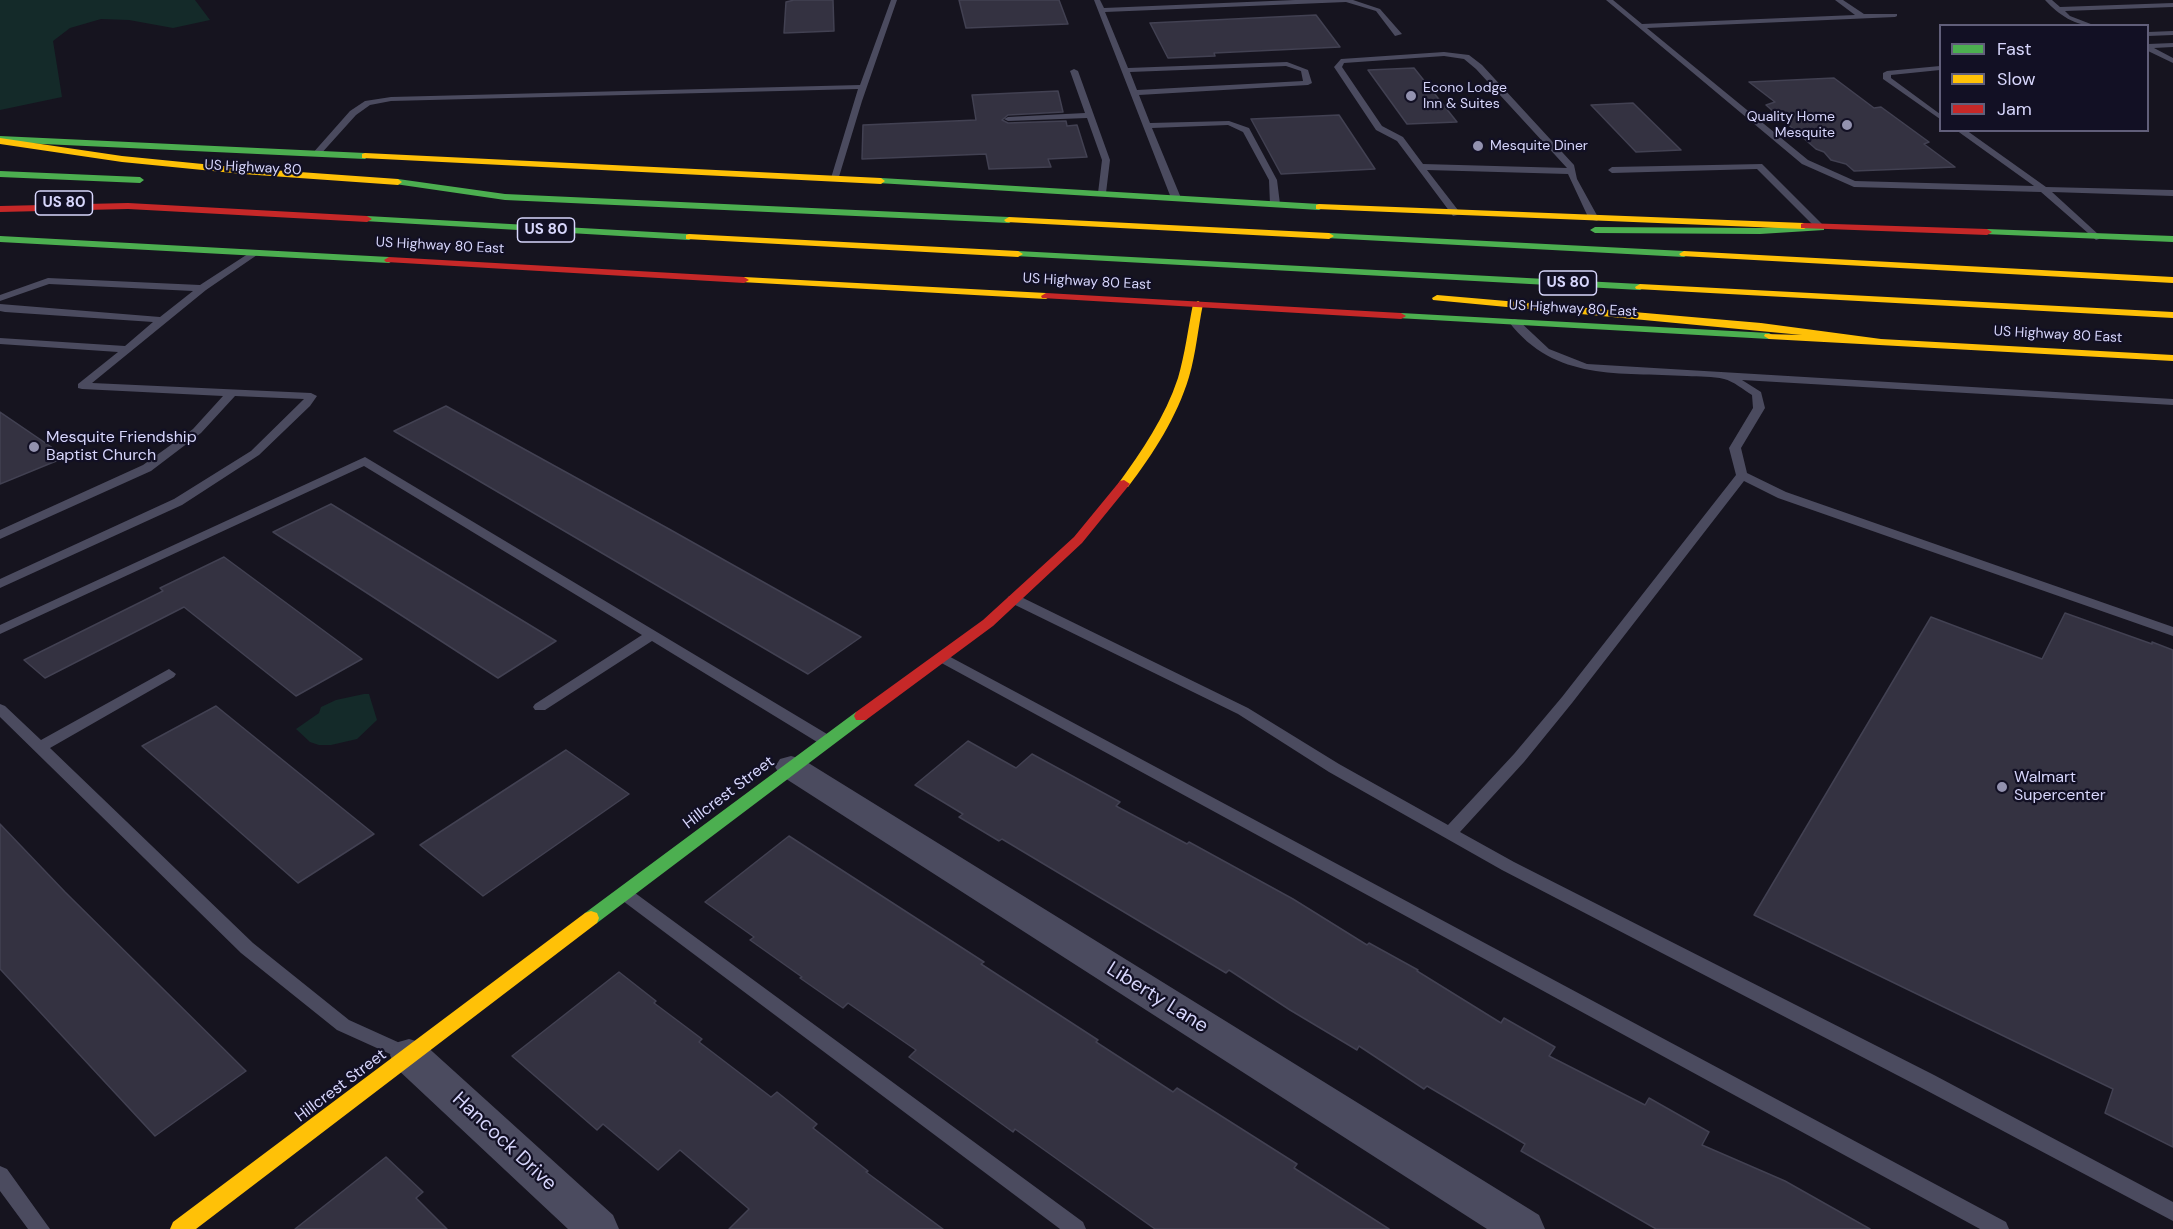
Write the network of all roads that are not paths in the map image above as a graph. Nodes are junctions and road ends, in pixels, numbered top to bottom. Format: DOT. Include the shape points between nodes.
graph roads {
  1 [pos="894,0"];
  2 [pos="1097,0"];
  3 [pos="1609,0"];
  4 [pos="1838,0"];
  5 [pos="2090,0"];
  6 [pos="2050,1"];
  7 [pos="2173,5"];
  8 [pos="2060,9"];
  9 [pos="1101,10"];
  10 [pos="1895,15"];
  11 [pos="1862,16"];
  12 [pos="2087,24"];
  13 [pos="1640,26"];
  14 [pos="2173,33"];
  15 [pos="1398,34"];
  16 [pos="2149,34"];
  17 [pos="2173,45"];
  18 [pos="2149,47"];
  19 [pos="2149,48"];
  20 [pos="2164,56"];
  21 [pos="2149,57"];
  22 [pos="2173,61"];
  23 [pos="1939,68"];
  24 [pos="1125,70"];
  25 [pos="1074,71"];
  26 [pos="864,87"];
  27 [pos="1134,93"];
  28 [pos="1089,115"];
  29 [pos="1939,116"];
  30 [pos="1008,119"];
  31 [pos="1148,126"];
  32 [pos="1963,132"];
  33 [pos="0,140"];
  34 [pos="316,154"];
  35 [pos="1421,167"];
  36 [pos="1612,170"];
  37 [pos="1572,171"];
  38 [pos="0,174"];
  39 [pos="835,178"];
  40 [pos="152,180"];
  41 [pos="231,184"];
  42 [pos="2043,189"];
  43 [pos="1101,193"];
  44 [pos="2173,193"];
  45 [pos="505,197"];
  46 [pos="1176,198"];
  47 [pos="0,200"];
  48 [pos="1275,204"];
  49 [pos="129,206"];
  50 [pos="0,209"];
  51 [pos="1456,214"];
  52 [pos="1594,219"];
  53 [pos="1821,228"];
  54 [pos="1468,229"];
  55 [pos="1217,230"];
  56 [pos="1538,230"];
  57 [pos="2096,237"];
  58 [pos="0,239"];
  59 [pos="2173,239"];
  60 [pos="964,251"];
  61 [pos="254,253"];
  62 [pos="1186,277"];
  63 [pos="2173,280"];
  64 [pos="202,288"];
  65 [pos="1424,297"];
  66 [pos="0,298"];
  67 [pos="1198,304"];
  68 [pos="0,307"];
  69 [pos="2173,315"];
  70 [pos="163,320"];
  71 [pos="1514,322"];
  72 [pos="0,341"];
  73 [pos="1888,343"];
  74 [pos="127,349"];
  75 [pos="2173,358"];
  76 [pos="1727,375"];
  77 [pos="232,393"];
  78 [pos="2173,402"];
  79 [pos="1742,475"];
  80 [pos="0,535"];
  81 [pos="0,584"];
  82 [pos="1014,599"];
  83 [pos="0,630"];
  84 [pos="2173,633"];
  85 [pos="652,635"];
  86 [pos="941,657"];
  87 [pos="169,674"];
  88 [pos="540,707"];
  89 [pos="0,709"];
  90 [pos="827,741"];
  91 [pos="39,748"];
  92 [pos="791,767"];
  93 [pos="1450,833"];
  94 [pos="624,893"];
  95 [pos="409,1055"];
  96 [pos="0,1175"];
  97 [pos="2173,1212"];
  98 [pos="40,1229"];
  99 [pos="180,1229"];
  100 [pos="598,1229"];
  101 [pos="1076,1229"];
  102 [pos="1524,1229"];
  103 [pos="1999,1229"];
  1 -- 26 [label="lane"];
  2 -- 9 [label="lane"];
  3 -- 13 [label="lane"];
  4 -- 11 [label="lane"];
  5 -- 6 [label="lane"];
  6 -- 8 [label="lane"];
  7 -- 8 [label="lane"];
  8 -- 12 [label="lane" via="2068,17"];
  9 -- 15 [label="lane" via="1346,0 1378,10"];
  9 -- 24 [label="lane"];
  10 -- 11 [label="lane"];
  11 -- 13 [label="lane"];
  13 -- 42 [label="lane" via="1805,162 1829,175 1854,184"];
  14 -- 16 [label="lane"];
  17 -- 18 [label="lane"];
  19 -- 20 [label="lane"];
  20 -- 21 [label="lane"];
  20 -- 22 [label="lane"];
  23 -- 29 [label="lane" via="1887,73 1887,79"];
  24 -- 27 [label="lane"];
  24 -- 27 [label="lane" via="1287,64 1304,70 1308,83"];
  25 -- 28 [label="lane"];
  26 -- 34 [label="lane" via="391,99 368,103 353,113"];
  26 -- 39 [label="lane"];
  27 -- 31 [label="lane"];
  28 -- 30 [label="lane"];
  28 -- 43 [label="lane" via="1106,160"];
  31 -- 46 [label="lane"];
  31 -- 48 [label="lane" via="1228,123 1246,130 1273,180"];
  32 -- 42 [label="lane"];
  33 -- 34 [label="main road"];
  33 -- 45 [label="main road" via="122,159 390,181"];
  34 -- 39 [label="main road"];
  35 -- 37 [label="lane"];
  35 -- 37 [label="lane" via="1400,139 1379,128 1338,67 1341,61 1444,54 1466,57"];
  35 -- 51 [label="lane"];
  36 -- 53 [label="lane" via="1759,166"];
  37 -- 52 [label="lane"];
  38 -- 40 [label="main road, US 80"];
  39 -- 43 [label="main road"];
  41 -- 45 [label="main road, US Highway 80 / US 80"];
  42 -- 44 [label="lane"];
  42 -- 57 [label="lane"];
  43 -- 46 [label="main road"];
  45 -- 55 [label="main road, US 80"];
  46 -- 48 [label="main road"];
  47 -- 49 [label="main road, US 80"];
  48 -- 51 [label="main road"];
  49 -- 50 [label="main road"];
  49 -- 60 [label="main road, US 80"];
  51 -- 52 [label="main road"];
  52 -- 53 [label="main road"];
  53 -- 56 [label="main road"];
  53 -- 57 [label="main road"];
  54 -- 55 [label="main road" via="1320,226"];
  55 -- 63 [label="main road, US 80"];
  57 -- 59 [label="main road"];
  58 -- 61 [label="main road, US Highway 80 East"];
  60 -- 62 [label="main road" via="1051,265"];
  60 -- 69 [label="main road, US 80"];
  61 -- 64 [label="lane"];
  61 -- 67 [label="main road, US Highway 80 East"];
  64 -- 66 [label="lane" via="48,281"];
  64 -- 70 [label="lane"];
  65 -- 73 [label="main road" via="1761,326"];
  67 -- 71 [label="main road, US Highway 80 East"];
  67 -- 82 [label="main road, Hillcrest Street" via="1183,379 1134,472 1078,540"];
  68 -- 70 [label="lane"];
  70 -- 74 [label="lane"];
  71 -- 73 [label="main road, US Highway 80 East"];
  71 -- 76 [label="lane" via="1530,341 1552,357 1586,367"];
  72 -- 74 [label="lane"];
  73 -- 75 [label="main road, US Highway 80 East"];
  74 -- 77 [label="lane" via="82,386"];
  76 -- 78 [label="lane"];
  76 -- 79 [label="lane" via="1756,394 1759,408 1735,448"];
  77 -- 80 [label="lane" via="197,431 147,468"];
  77 -- 81 [label="lane" via="311,396 255,453 178,502"];
  79 -- 84 [label="lane" via="1782,495"];
  79 -- 93 [label="lane" via="1540,733"];
  82 -- 86 [label="main road, Hillcrest Street"];
  82 -- 93 [label="lane" via="1243,711"];
  83 -- 85 [label="lane" via="365,461"];
  85 -- 88 [label="lane"];
  85 -- 90 [label="lane"];
  86 -- 90 [label="main road, Hillcrest Street"];
  86 -- 103 [label="lane"];
  87 -- 91 [label="lane"];
  89 -- 91 [label="lane"];
  90 -- 92 [label="main road, Hillcrest Street"];
  91 -- 95 [label="lane" via="247,948 343,1025"];
  92 -- 94 [label="main road, Hillcrest Street"];
  92 -- 102 [label="street, Liberty Lane"];
  93 -- 97 [label="lane"];
  94 -- 95 [label="main road, Hillcrest Street"];
  94 -- 101 [label="lane"];
  95 -- 99 [label="main road, Hillcrest Street"];
  95 -- 100 [label="street, Hancock Drive"];
  96 -- 98 [label="lane"];
}
